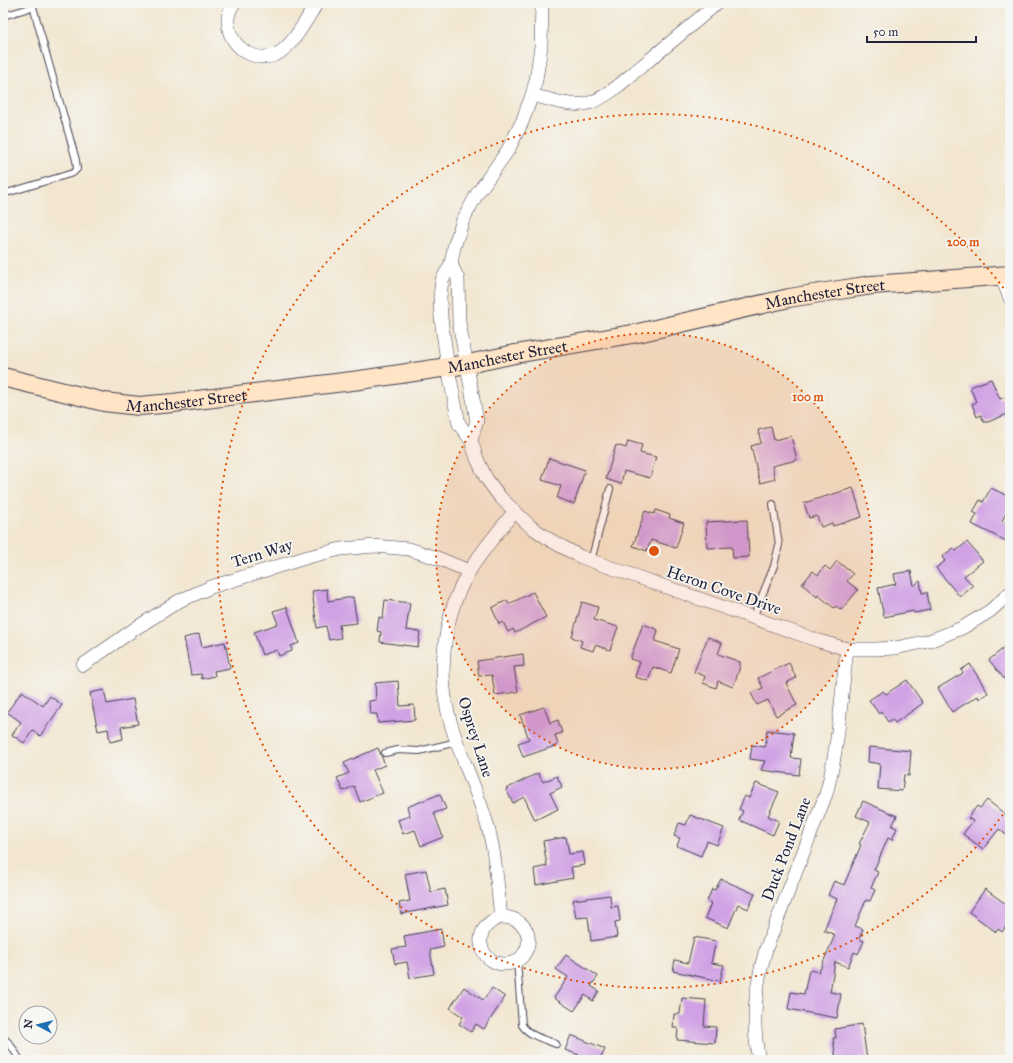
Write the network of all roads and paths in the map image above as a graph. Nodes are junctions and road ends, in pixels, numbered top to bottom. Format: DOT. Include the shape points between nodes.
graph roads {
  1 [pos="234,3"];
  2 [pos="317,3"];
  3 [pos="542,3"];
  4 [pos="717,3"];
  5 [pos="33,5"];
  6 [pos="3,16"];
  7 [pos="532,94"];
  8 [pos="3,191"];
  9 [pos="451,264"];
  10 [pos="1005,275"];
  11 [pos="1010,298"];
  12 [pos="468,364"];
  13 [pos="448,368"];
  14 [pos="3,377"];
  15 [pos="471,440"];
  16 [pos="610,489"];
  17 [pos="773,504"];
  18 [pos="514,512"];
  19 [pos="591,561"];
  20 [pos="470,571"];
  21 [pos="1010,594"];
  22 [pos="753,618"];
  23 [pos="847,649"];
  24 [pos="83,664"];
  25 [pos="458,742"];
  26 [pos="385,753"];
  27 [pos="501,916"];
  28 [pos="517,961"];
  29 [pos="3,1037"];
  30 [pos="556,1044"];
  31 [pos="20,1060"];
  32 [pos="758,1060"];
  1 -- 2 [label="street" via="228,20 232,40 242,51 262,57 277,54 289,45"];
  3 -- 7 [label="street, Heron Cove Drive" via="541,46"];
  4 -- 7 [label="street" via="615,88 590,103 564,103"];
  5 -- 6 [label="lane"];
  5 -- 8 [label="lane" via="77,169 73,173 10,192"];
  7 -- 9 [label="street, Heron Cove Drive" via="508,150 477,194 463,220"];
  9 -- 12 [label="street" via="458,279 460,322"];
  9 -- 13 [label="street, Heron Cove Drive" via="442,280 440,297"];
  10 -- 11 [label="street"];
  10 -- 12 [label="street, Manchester Street" via="839,290 774,301 638,333"];
  12 -- 13 [label="street, Manchester Street"];
  12 -- 15 [label="street" via="477,421"];
  13 -- 14 [label="street, Manchester Street" via="139,406 104,402"];
  13 -- 15 [label="street, Heron Cove Drive" via="459,424"];
  15 -- 18 [label="street, Heron Cove Drive" via="486,478"];
  16 -- 19 [label="lane"];
  17 -- 22 [label="lane" via="779,544 774,566"];
  18 -- 19 [label="street, Heron Cove Drive" via="550,540"];
  18 -- 20 [label="street, Osprey Lane"];
  19 -- 22 [label="street, Heron Cove Drive"];
  20 -- 24 [label="street, Tern Way" via="408,550 375,546 341,549 243,576 179,601"];
  20 -- 25 [label="street, Osprey Lane" via="452,611 444,662 445,696"];
  21 -- 23 [label="street, Heron Cove Drive" via="990,611 962,628 929,641 895,648"];
  22 -- 23 [label="street, Heron Cove Drive" via="819,642"];
  23 -- 32 [label="street, Duck Pond Lane" via="834,758 826,794 760,968 754,1016"];
  25 -- 26 [label="lane" via="419,751 398,750"];
  25 -- 27 [label="street, Osprey Lane" via="488,826"];
  27 -- 28 [label="street" via="517,920 527,933 527,948"];
  27 -- 28 [label="street" via="487,924 482,932 482,947 485,954 497,963"];
  28 -- 30 [label="lane" via="522,1025 532,1034"];
  29 -- 31 [label="lane"];
}
